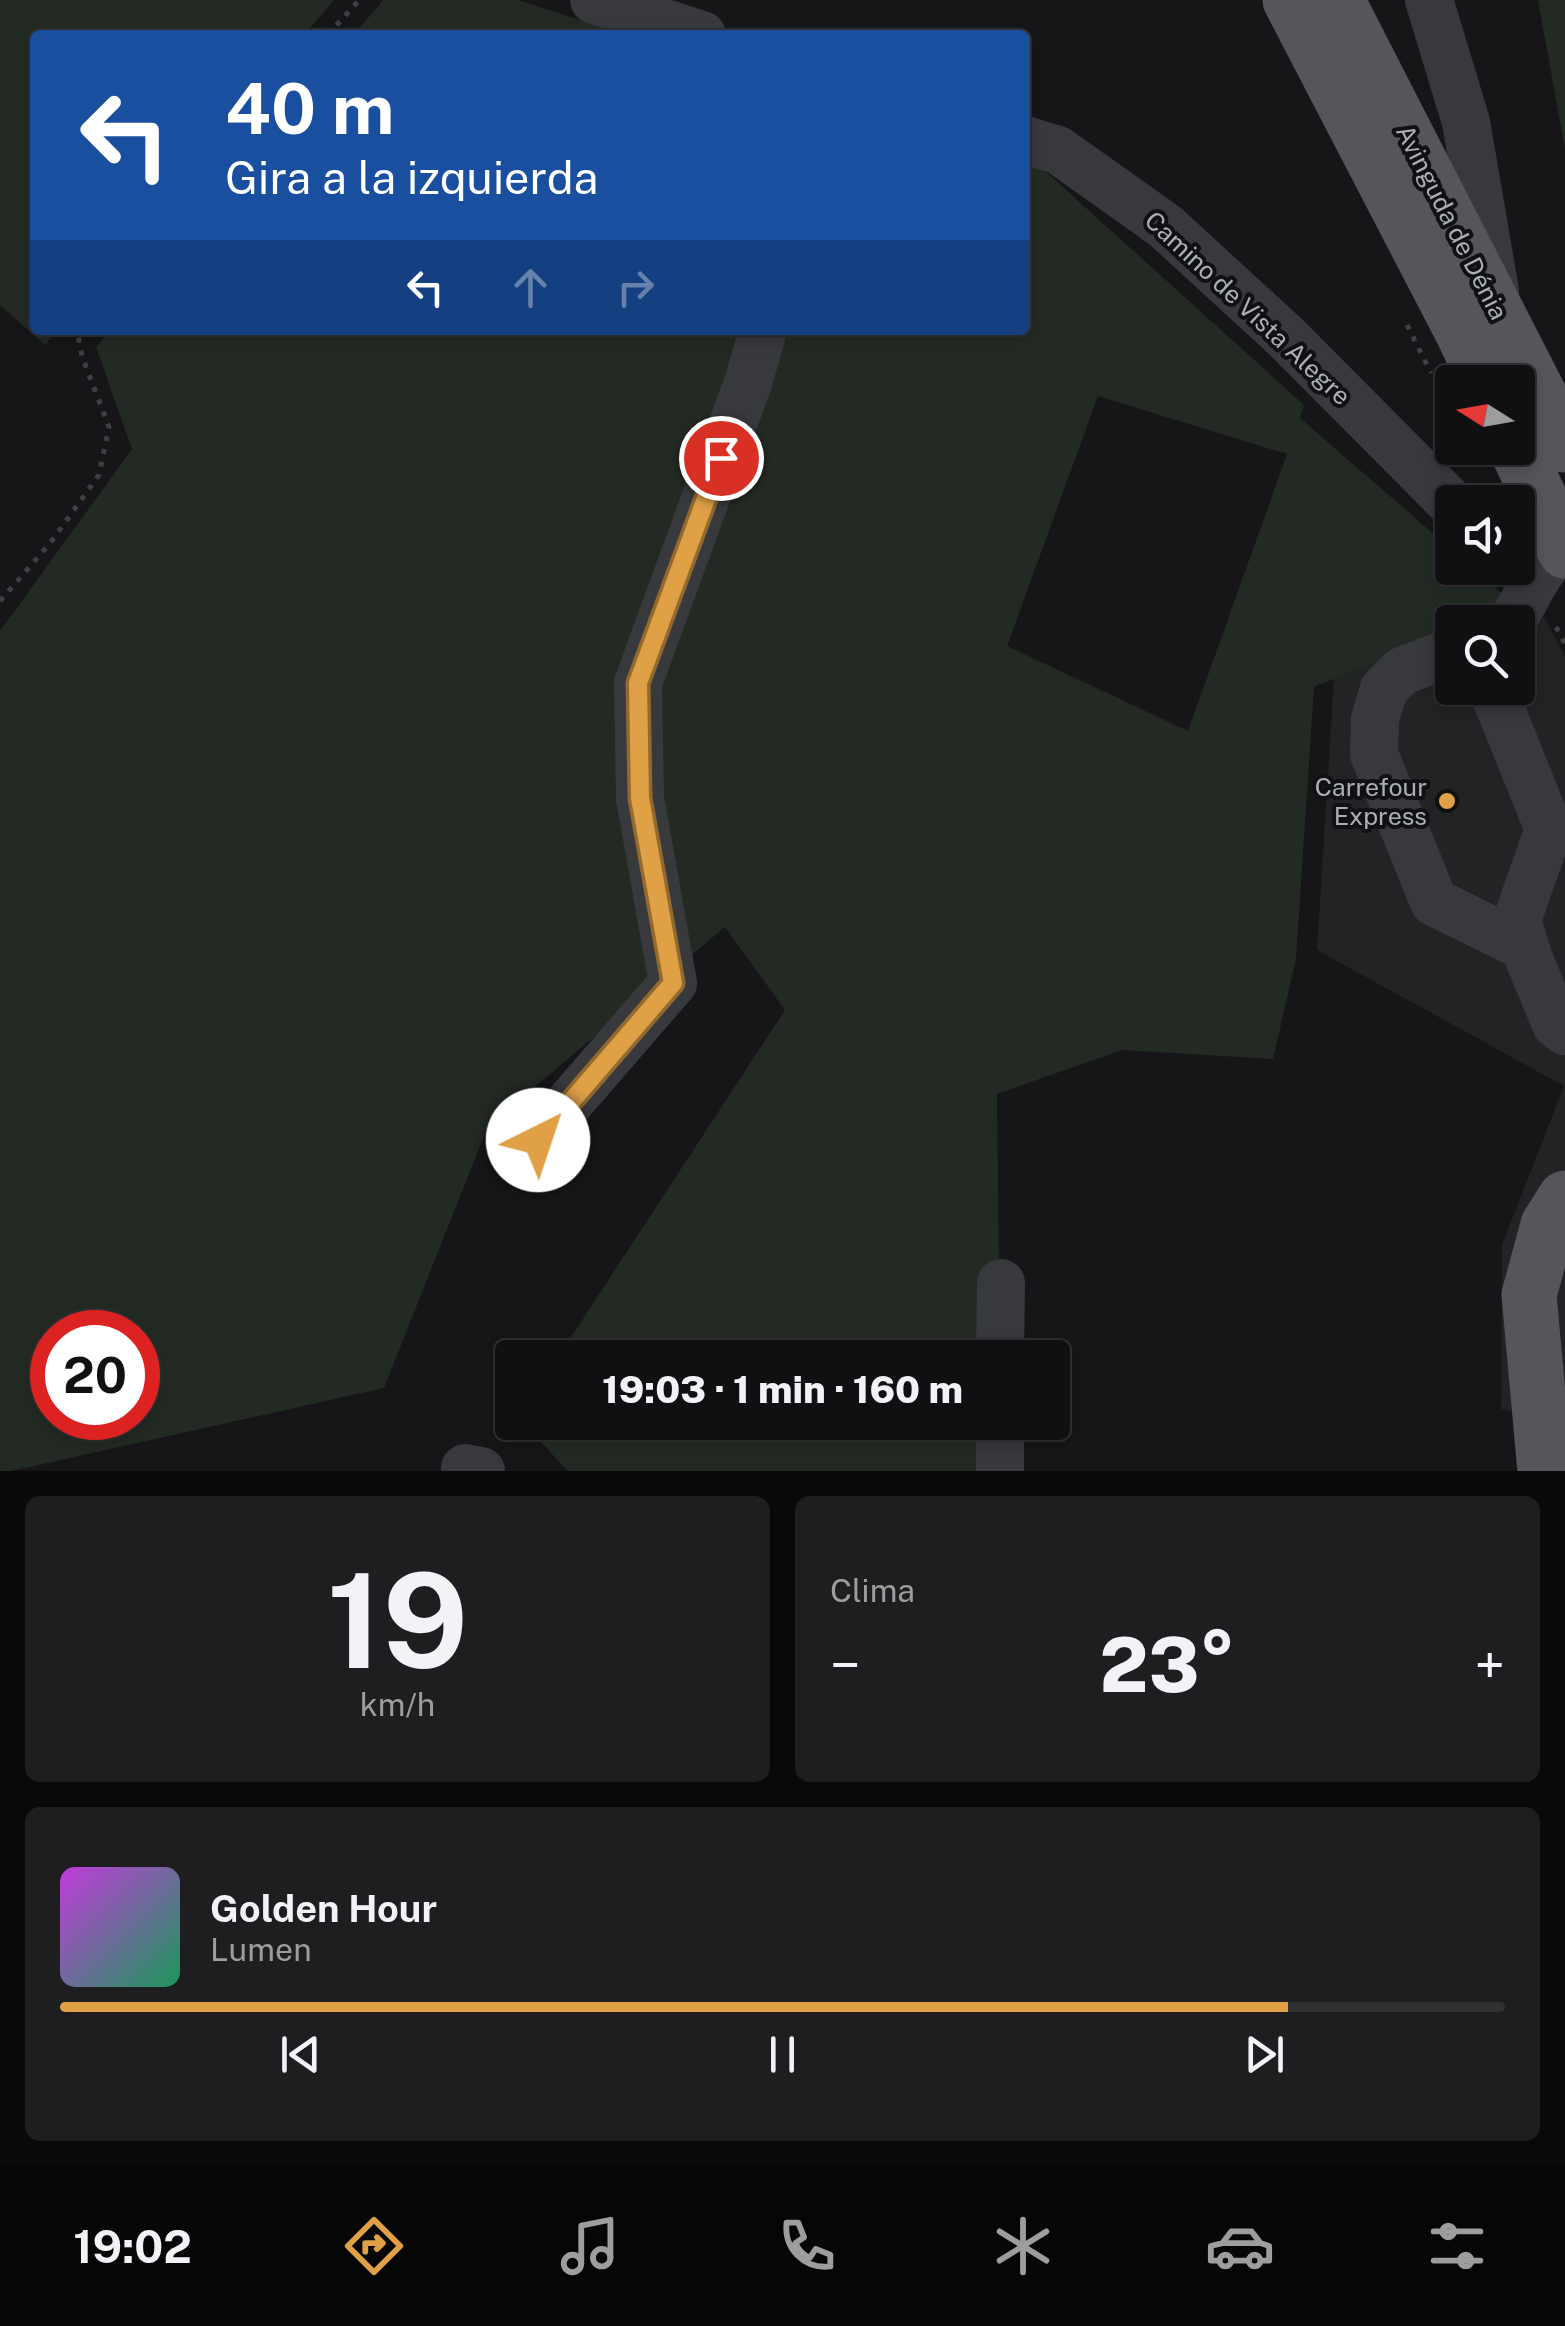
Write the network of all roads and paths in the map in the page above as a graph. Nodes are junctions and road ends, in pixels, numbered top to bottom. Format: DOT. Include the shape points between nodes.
graph roads {
  1 [pos="359,0"];
  2 [pos="594,0"];
  3 [pos="1290,0"];
  4 [pos="1337,0"];
  5 [pos="1429,0"];
  6 [pos="332,30"];
  7 [pos="687,30"];
  8 [pos="1030,142"];
  9 [pos="1500,314"];
  10 [pos="78,335"];
  11 [pos="762,335"];
  12 [pos="1478,365"];
  13 [pos="1565,445"];
  14 [pos="1521,465"];
  15 [pos="1435,487"];
  16 [pos="1548,564"];
  17 [pos="0,601"];
  18 [pos="1522,605"];
  19 [pos="1435,658"];
  20 [pos="1499,705"];
  21 [pos="1525,947"];
  22 [pos="1565,1031"];
  23 [pos="538,1140"];
  24 [pos="1565,1198"];
  25 [pos="1001,1284"];
  26 [pos="1000,1340"];
  27 [pos="1000,1440"];
  28 [pos="1000,1471"];
  29 [pos="1545,1471"];
  1 -- 6 [label="path"];
  2 -- 7 [label="street"];
  3 -- 12 [label="main road, Avinguda de Dénia"];
  4 -- 9 [label="main road, Avinguda de Dénia"];
  5 -- 9 [label="street" via="1466,122"];
  8 -- 15 [label="street, Camino de Vista Alegre" via="1058,150 1165,226"];
  9 -- 13 [label="main road, Avinguda de Dénia"];
  10 -- 17 [label="path" via="109,428 98,475"];
  11 -- 23 [label="street" via="638,683 640,798 673,983"];
  14 -- 16 [label="main road"];
  16 -- 18 [label="street"];
  19 -- 21 [label="street" via="1402,671 1384,689 1374,754 1434,902"];
  20 -- 21 [label="street" via="1549,829 1517,920"];
  21 -- 22 [label="street" via="1556,1024"];
  24 -- 29 [label="main road" via="1548,1224 1529,1295"];
  25 -- 26 [label="street"];
  27 -- 28 [label="street"];
}
